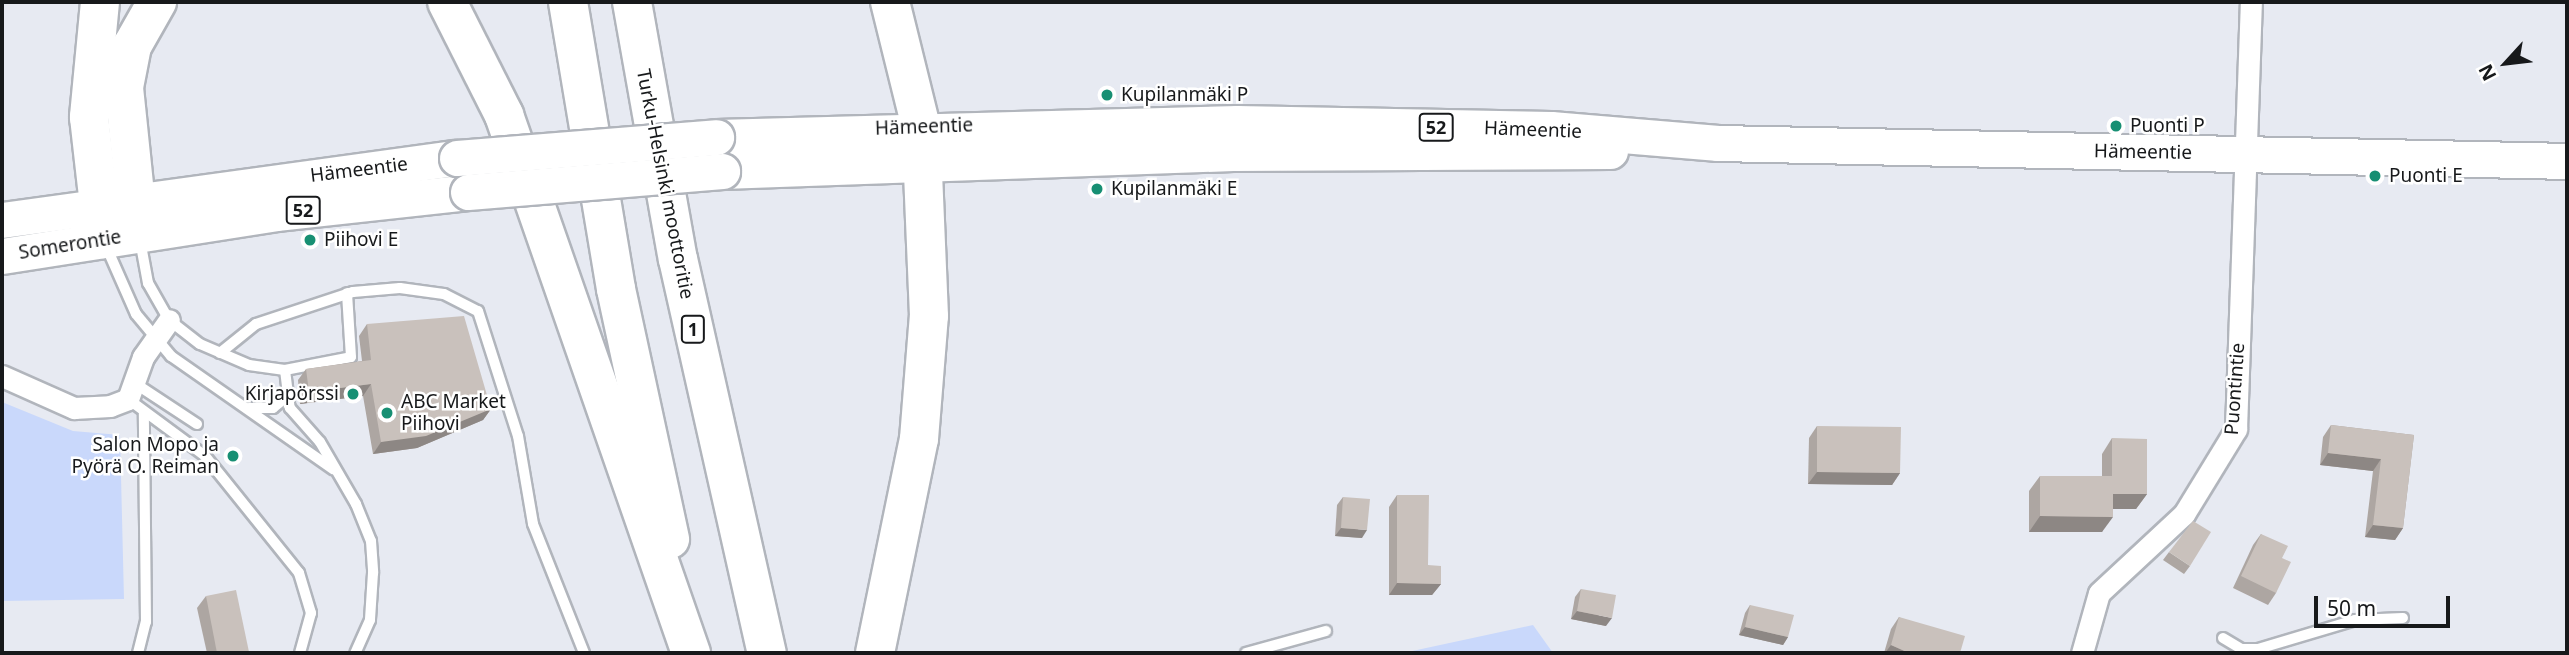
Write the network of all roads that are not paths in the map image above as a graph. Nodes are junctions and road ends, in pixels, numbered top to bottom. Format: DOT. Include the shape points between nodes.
graph roads {
  1 [pos="100,2"];
  2 [pos="158,2"];
  3 [pos="437,2"];
  4 [pos="447,2"];
  5 [pos="568,2"];
  6 [pos="632,2"];
  7 [pos="890,2"];
  8 [pos="2251,2"];
  9 [pos="465,38"];
  10 [pos="923,144"];
  11 [pos="2244,153"];
  12 [pos="2567,161"];
  13 [pos="118,219"];
  14 [pos="2,220"];
  15 [pos="2,256"];
  16 [pos="346,293"];
  17 [pos="169,320"];
  18 [pos="153,339"];
  19 [pos="220,353"];
  20 [pos="285,370"];
  21 [pos="2,376"];
  22 [pos="132,391"];
  23 [pos="286,397"];
  24 [pos="249,408"];
  25 [pos="144,414"];
  26 [pos="197,424"];
  27 [pos="338,473"];
  28 [pos="2403,618"];
  29 [pos="1326,631"];
  30 [pos="2223,638"];
  31 [pos="138,653"];
  32 [pos="300,653"];
  33 [pos="355,653"];
  34 [pos="584,653"];
  35 [pos="692,653"];
  36 [pos="767,653"];
  37 [pos="875,653"];
  38 [pos="1246,653"];
  39 [pos="2082,653"];
  1 -- 13 [label="highway" via="89,117"];
  2 -- 13 [label="highway" via="132,46 124,87"];
  3 -- 9 [label="highway"];
  4 -- 9 [label="highway"];
  5 -- 35 [label="highway" via="616,289"];
  6 -- 36 [label="highway, Turku-Helsinki moottoritie / 1" via="678,259"];
  7 -- 10 [label="highway"];
  8 -- 11 [label="street, Puontintie"];
  9 -- 35 [label="highway" via="504,115"];
  10 -- 11 [label="main road, Hämeentie / 52" via="1548,156 1718,144"];
  10 -- 13 [label="main road, Hämeentie / 52, bridge" via="722,171"];
  10 -- 13 [label="main road, Hämeentie / 52, bridge" via="716,137 457,158"];
  10 -- 37 [label="highway" via="924,407"];
  11 -- 12 [label="main road, Hämeentie / 52"];
  11 -- 39 [label="street, Puontintie" via="2233,440 2185,514 2099,593"];
  13 -- 14 [label="main road, Somerontie / 52"];
  13 -- 15 [label="main road, Somerontie / 52"];
  13 -- 17 [label="lane"];
  13 -- 18 [label="lane"];
  16 -- 19 [label="lane" via="256,324"];
  16 -- 20 [label="lane" via="351,357"];
  16 -- 34 [label="lane" via="400,288 444,294 478,311 518,436 533,524"];
  17 -- 18 [label="street"];
  17 -- 19 [label="lane"];
  18 -- 22 [label="street"];
  18 -- 24 [label="lane"];
  19 -- 20 [label="lane"];
  20 -- 23 [label="lane"];
  21 -- 22 [label="street" via="74,408"];
  22 -- 25 [label="lane"];
  22 -- 26 [label="lane"];
  23 -- 24 [label="lane" via="273,408"];
  23 -- 27 [label="lane"];
  24 -- 27 [label="lane"];
  25 -- 31 [label="lane" via="146,622"];
  25 -- 32 [label="lane" via="205,456 299,573 311,613"];
  27 -- 33 [label="lane" via="371,541 371,609"];
  28 -- 30 [label="lane" via="2356,620 2258,649 2241,649"];
  29 -- 38 [label="lane"];
}
